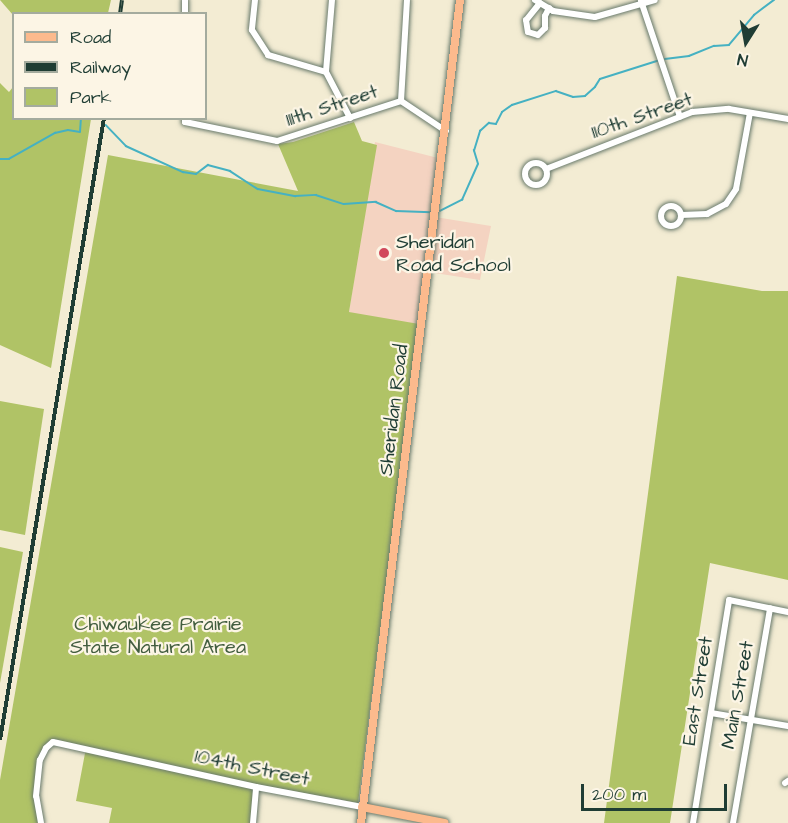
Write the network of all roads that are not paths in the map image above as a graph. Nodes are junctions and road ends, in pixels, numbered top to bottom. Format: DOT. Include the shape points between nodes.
graph roads {
  1 [pos="255,0"];
  2 [pos="332,0"];
  3 [pos="407,0"];
  4 [pos="460,0"];
  5 [pos="655,0"];
  6 [pos="537,2"];
  7 [pos="641,2"];
  8 [pos="549,8"];
  9 [pos="326,72"];
  10 [pos="401,101"];
  11 [pos="750,113"];
  12 [pos="680,117"];
  13 [pos="350,118"];
  14 [pos="788,119"];
  15 [pos="185,120"];
  16 [pos="446,131"];
  17 [pos="546,169"];
  18 [pos="681,215"];
  19 [pos="770,608"];
  20 [pos="788,612"];
  21 [pos="711,713"];
  22 [pos="750,720"];
  23 [pos="788,726"];
  24 [pos="256,787"];
  25 [pos="362,807"];
  26 [pos="41,823"];
  27 [pos="253,823"];
  28 [pos="361,823"];
  29 [pos="444,823"];
  30 [pos="693,823"];
  31 [pos="733,823"];
  1 -- 9 [label="street" via="252,30 268,55"];
  2 -- 9 [label="street"];
  3 -- 10 [label="street"];
  4 -- 16 [label="main road, Sheridan Road"];
  5 -- 7 [label="street"];
  6 -- 8 [label="street"];
  6 -- 8 [label="street" via="526,20 528,32 538,35 545,28 544,16"];
  7 -- 8 [label="street" via="596,17"];
  7 -- 12 [label="street"];
  9 -- 13 [label="street"];
  10 -- 13 [label="street, 111th Street"];
  10 -- 16 [label="street, 111th Street"];
  11 -- 12 [label="street, 110th Street" via="692,112"];
  11 -- 14 [label="street, 110th Street"];
  11 -- 18 [label="street" via="736,189 726,204 707,214"];
  12 -- 17 [label="street, 110th Street"];
  13 -- 15 [label="street, 111th Street" via="277,141"];
  16 -- 25 [label="main road, Sheridan Road"];
  19 -- 20 [label="street"];
  19 -- 21 [label="street, East Street" via="729,600"];
  19 -- 22 [label="street, Main Street"];
  21 -- 22 [label="street"];
  21 -- 30 [label="street, East Street"];
  22 -- 23 [label="street"];
  22 -- 31 [label="street, Main Street"];
  24 -- 25 [label="street, 104th Street"];
  24 -- 26 [label="street, 104th Street" via="54,742 40,760 36,796"];
  24 -- 27 [label="street"];
  25 -- 28 [label="main road, Sheridan Road"];
  25 -- 29 [label="main road, 104th Street"];
}
